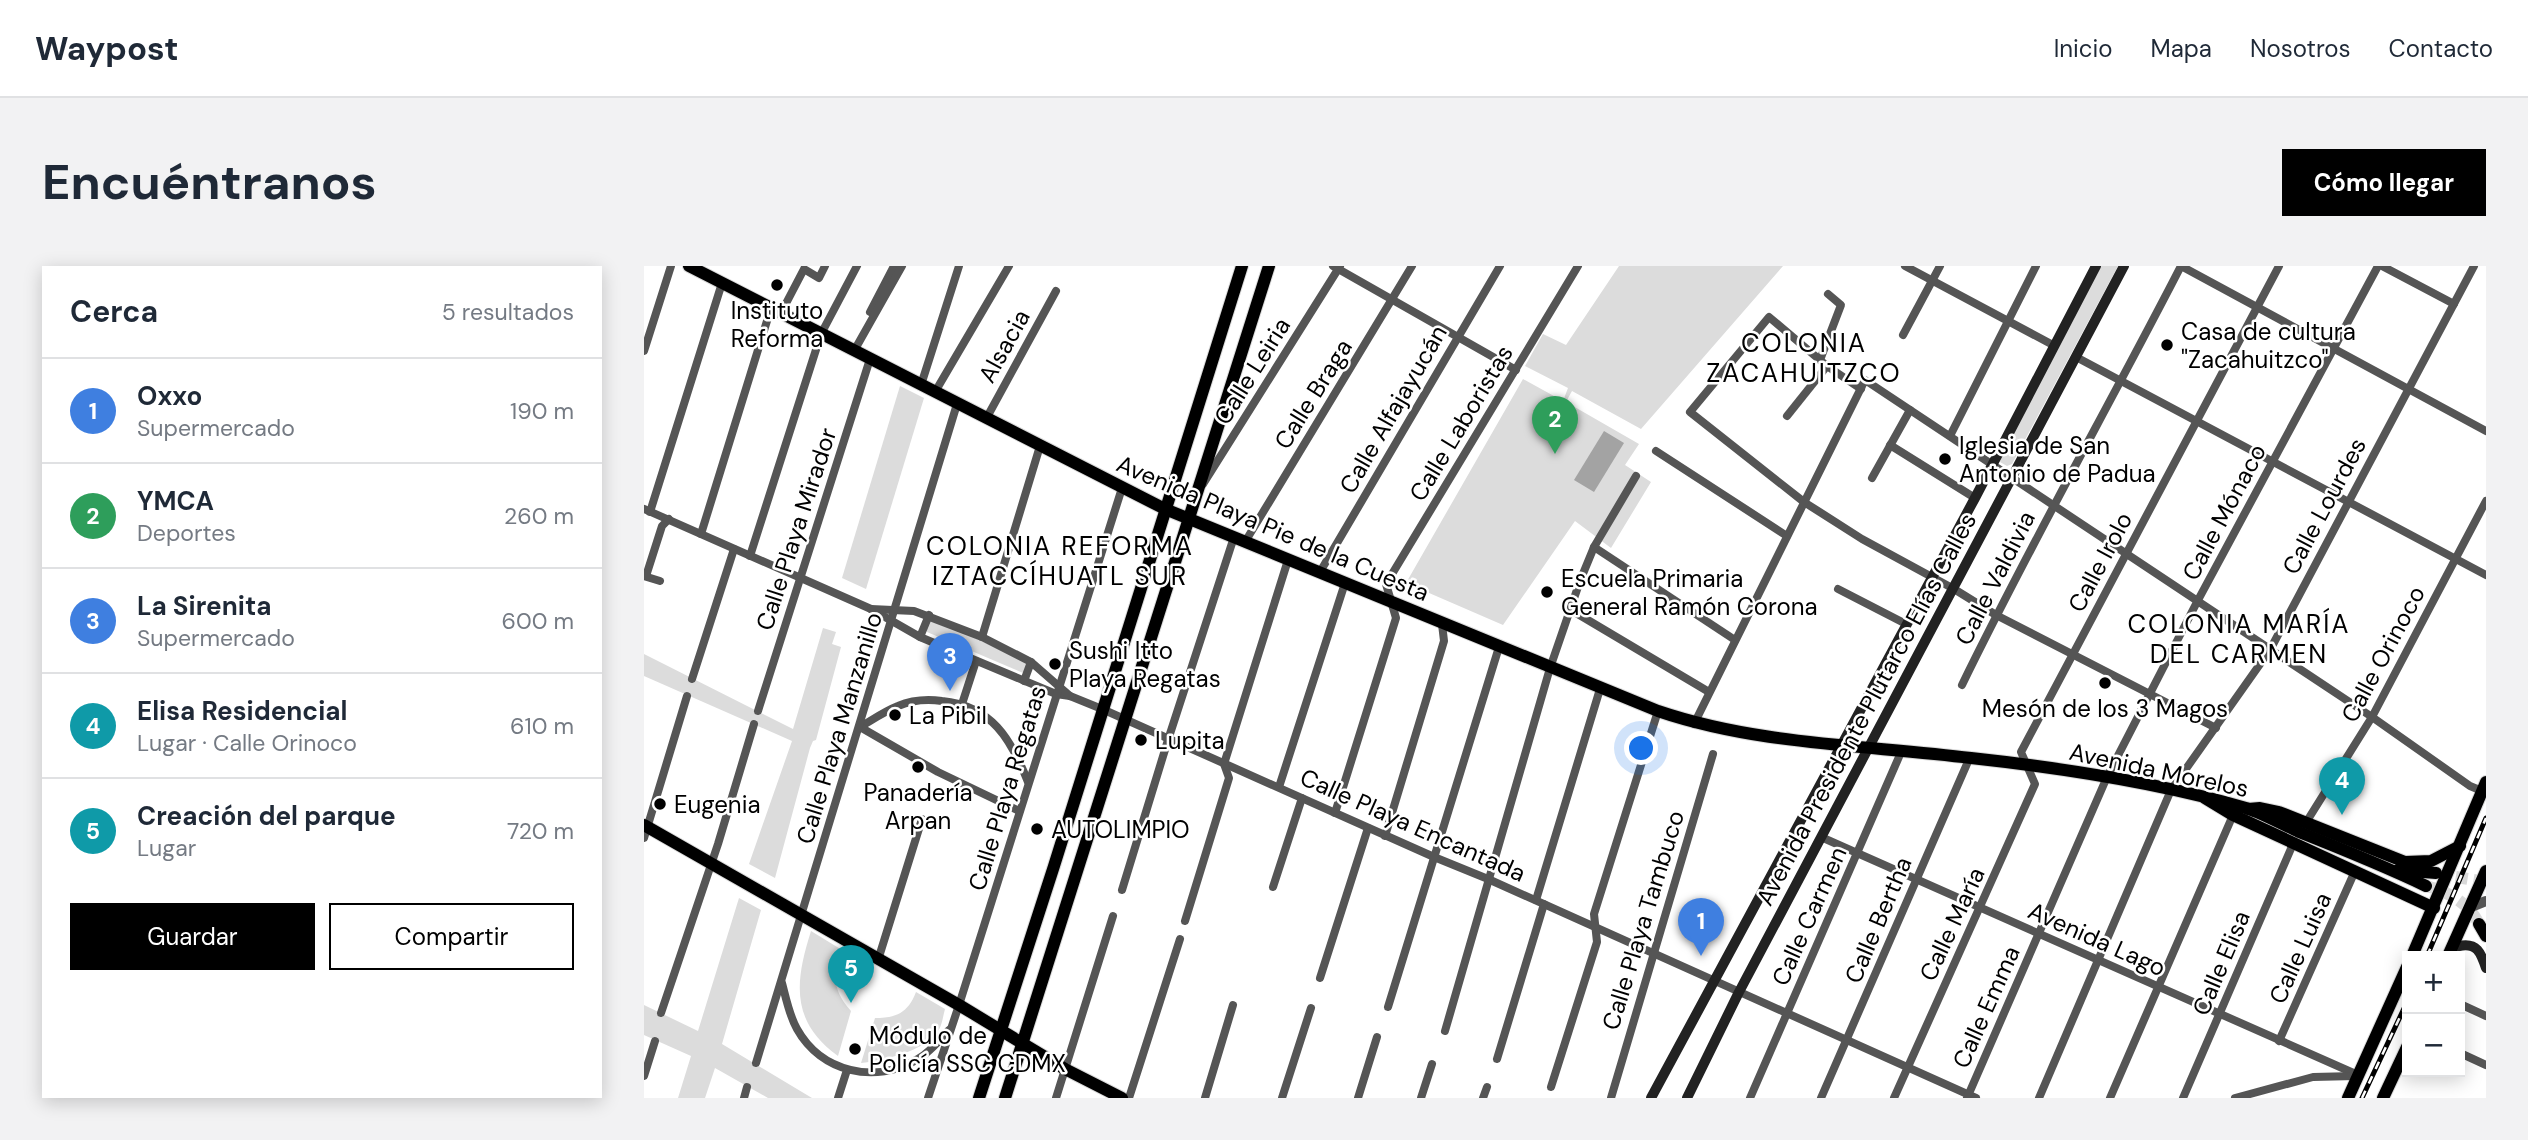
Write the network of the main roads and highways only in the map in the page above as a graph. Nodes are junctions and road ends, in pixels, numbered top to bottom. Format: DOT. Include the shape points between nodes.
graph roads {
  1 [pos="1242,266"];
  2 [pos="1269,266"];
  3 [pos="2096,266"];
  4 [pos="2124,266"];
  5 [pos="697,268"];
  6 [pos="1165,509"];
  7 [pos="1188,520"];
  8 [pos="1840,744"];
  9 [pos="1869,747"];
  10 [pos="2484,787"];
  11 [pos="2205,798"];
  12 [pos="2248,809"];
  13 [pos="645,830"];
  14 [pos="2460,846"];
  15 [pos="2392,870"];
  16 [pos="2436,873"];
  17 [pos="2486,874"];
  18 [pos="2426,886"];
  19 [pos="2434,908"];
  20 [pos="2479,923"];
  21 [pos="2486,936"];
  22 [pos="2414,951"];
  23 [pos="2450,951"];
  24 [pos="2453,951"];
  25 [pos="2486,968"];
  26 [pos="2402,978"];
  27 [pos="1001,1032"];
  28 [pos="1022,1044"];
  29 [pos="2402,1058"];
  30 [pos="979,1098"];
  31 [pos="1005,1098"];
  32 [pos="1122,1098"];
  33 [pos="1651,1098"];
  34 [pos="1687,1098"];
  35 [pos="2348,1098"];
  36 [pos="2383,1098"];
  1 -- 6 [label="main road"];
  2 -- 7 [label="main road"];
  3 -- 8 [label="main road, Avenida Presidente Plutarco Elías Calles"];
  4 -- 9 [label="main road, Avenida Presidente Plutarco Elías Calles"];
  5 -- 6 [label="main road, Avenida Playa Pie de la Cuesta"];
  6 -- 7 [label="main road, Avenida Playa Pie de la Cuesta"];
  6 -- 27 [label="main road"];
  7 -- 8 [label="main road, Avenida Playa Pie de la Cuesta" via="1658,711 1693,723 1780,739"];
  7 -- 28 [label="main road"];
  8 -- 9 [label="main road, Avenida Playa Pie de la Cuesta"];
  8 -- 33 [label="main road, Avenida Presidente Plutarco Elías Calles"];
  9 -- 11 [label="main road, Avenida Morelos" via="2107,777"];
  9 -- 34 [label="main road, Avenida Presidente Plutarco Elías Calles"];
  10 -- 14 [label="main road"];
  11 -- 12 [label="main road, Avenida Morelos"];
  11 -- 19 [label="main road"];
  12 -- 14 [label="main road" via="2269,809 2307,821 2405,862 2436,860"];
  12 -- 15 [label="main road, Avenida Morelos"];
  13 -- 27 [label="main road" via="711,863"];
  14 -- 19 [label="main road"];
  15 -- 16 [label="main road"];
  15 -- 18 [label="main road, Avenida Morelos"];
  17 -- 23 [label="main road"];
  19 -- 22 [label="main road"];
  20 -- 21 [label="main road"];
  24 -- 25 [label="main road" via="2472,946 2481,953"];
  26 -- 35 [label="main road"];
  27 -- 28 [label="main road"];
  27 -- 30 [label="main road"];
  28 -- 31 [label="main road"];
  28 -- 32 [label="main road"];
  29 -- 36 [label="main road"];
}
